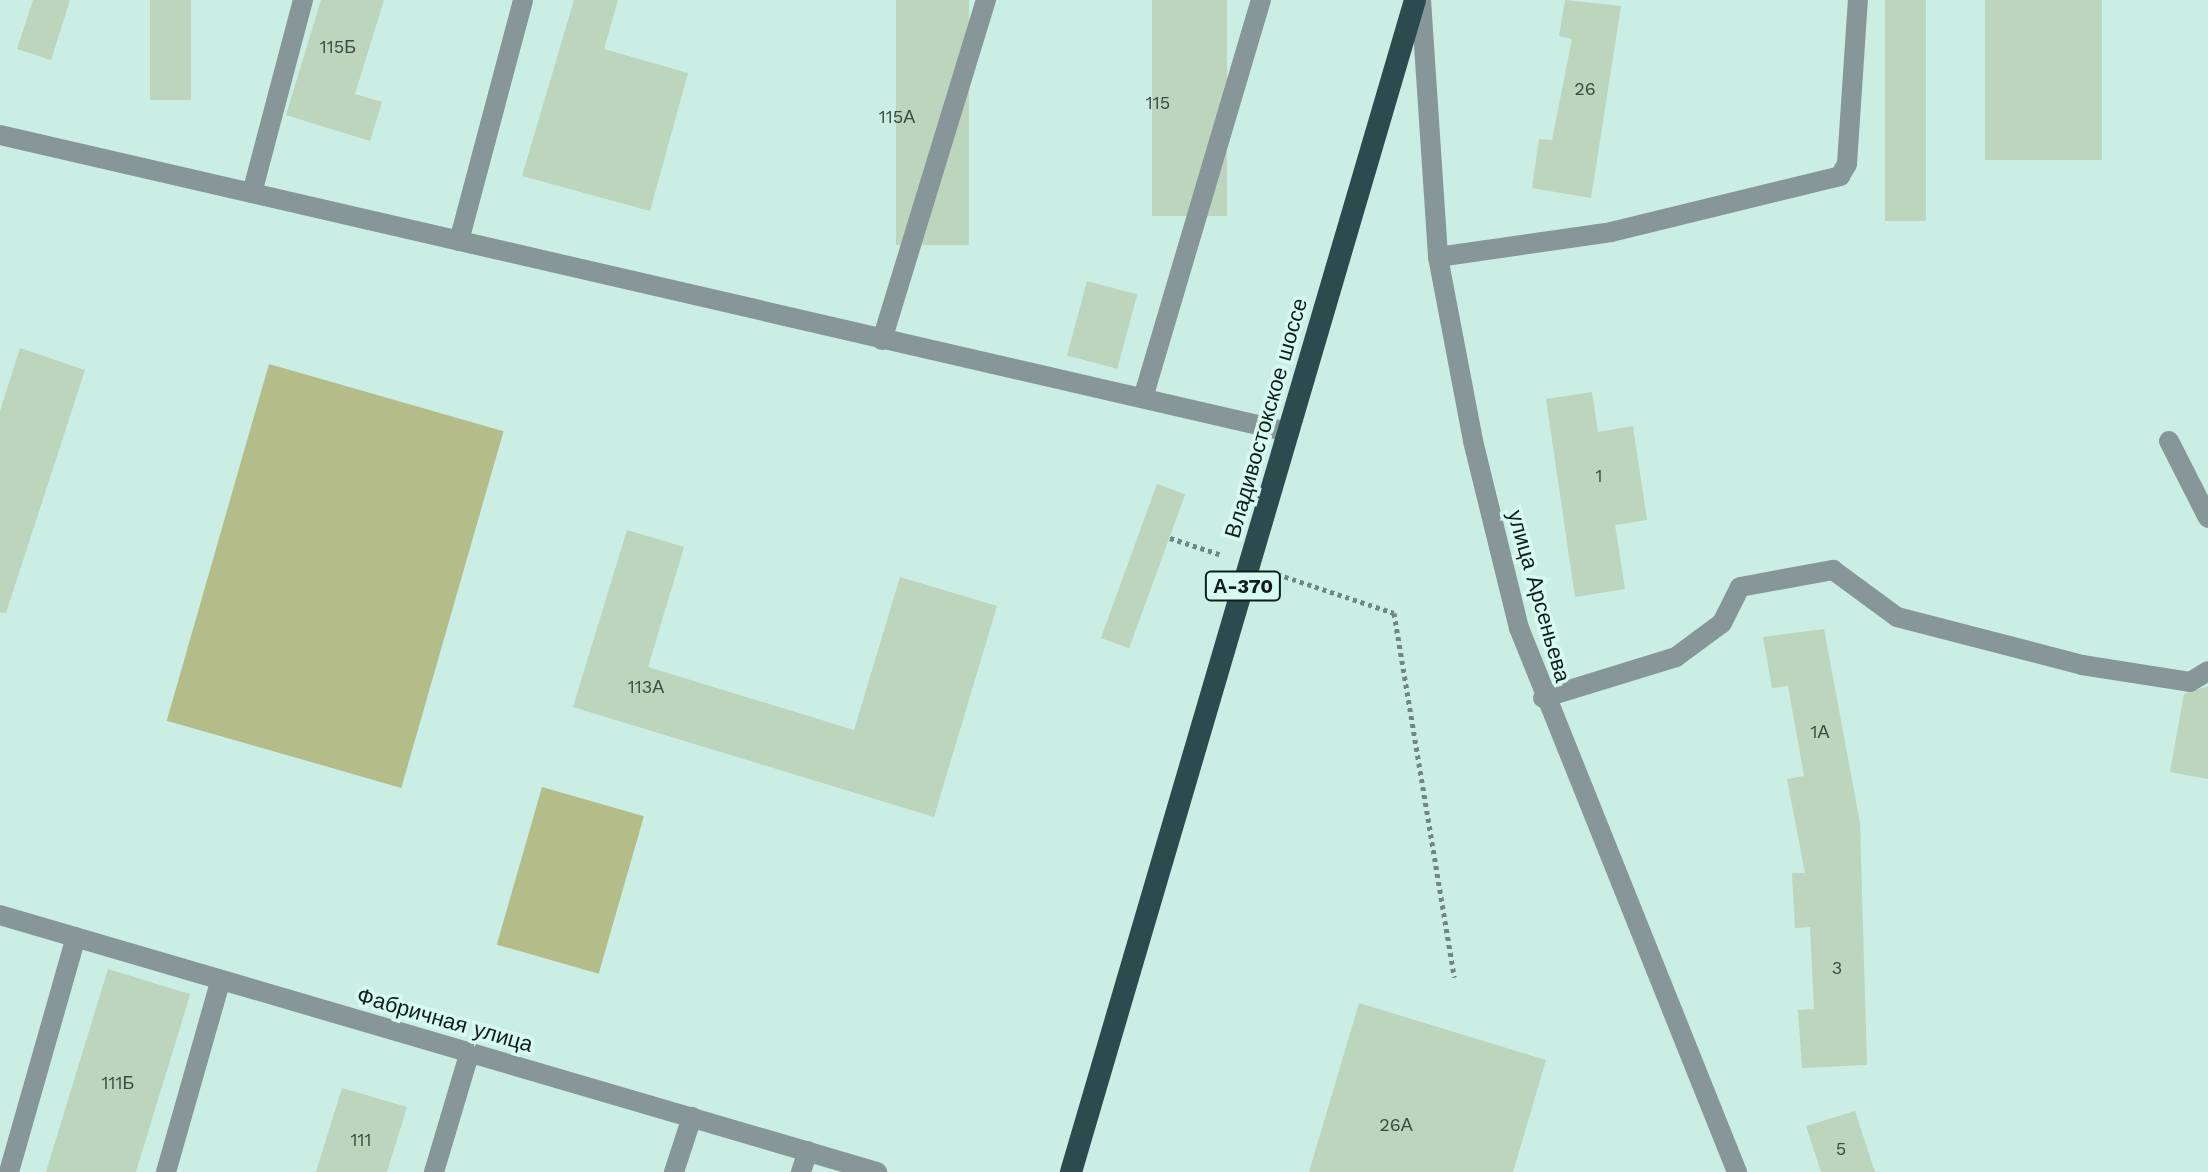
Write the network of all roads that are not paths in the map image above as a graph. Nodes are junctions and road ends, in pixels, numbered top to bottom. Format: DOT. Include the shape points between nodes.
graph roads {
  1 [pos="303,0"];
  2 [pos="523,0"];
  3 [pos="986,0"];
  4 [pos="1261,0"];
  5 [pos="1418,0"];
  6 [pos="1858,0"];
  7 [pos="0,135"];
  8 [pos="252,193"];
  9 [pos="459,241"];
  10 [pos="1438,257"];
  11 [pos="882,340"];
  12 [pos="1143,398"];
  13 [pos="1289,432"];
  14 [pos="2169,441"];
  15 [pos="2208,518"];
  16 [pos="2208,671"];
  17 [pos="1543,698"];
  18 [pos="0,915"];
  19 [pos="76,937"];
  20 [pos="220,982"];
  21 [pos="470,1051"];
  22 [pos="692,1117"];
  23 [pos="808,1151"];
  24 [pos="9,1172"];
  25 [pos="166,1172"];
  26 [pos="434,1172"];
  27 [pos="674,1172"];
  28 [pos="801,1172"];
  29 [pos="877,1172"];
  30 [pos="1071,1172"];
  31 [pos="1737,1172"];
  1 -- 8 [label="street"];
  2 -- 9 [label="street"];
  3 -- 11 [label="street"];
  4 -- 12 [label="street"];
  5 -- 10 [label="street, улица Арсеньева"];
  5 -- 13 [label="highway, Владивостокское шоссе / А-370"];
  6 -- 10 [label="street" via="1847,164 1840,176 1611,232"];
  7 -- 8 [label="street"];
  8 -- 9 [label="street"];
  9 -- 11 [label="street"];
  10 -- 17 [label="street, улица Арсеньева" via="1476,455"];
  11 -- 12 [label="street"];
  12 -- 13 [label="street"];
  13 -- 30 [label="highway, Владивостокское шоссе / А-370"];
  14 -- 15 [label="street"];
  16 -- 17 [label="street" via="2190,682 2082,665 1897,617 1833,570 1740,587 1722,623 1676,657"];
  17 -- 31 [label="street, улица Арсеньева"];
  18 -- 19 [label="street, Фабричная улица"];
  19 -- 20 [label="street, Фабричная улица"];
  19 -- 24 [label="street"];
  20 -- 21 [label="street, Фабричная улица"];
  20 -- 25 [label="street"];
  21 -- 22 [label="street, Фабричная улица"];
  21 -- 26 [label="street"];
  22 -- 23 [label="street, Фабричная улица"];
  22 -- 27 [label="street"];
  23 -- 28 [label="street"];
  23 -- 29 [label="street, Фабричная улица"];
}
